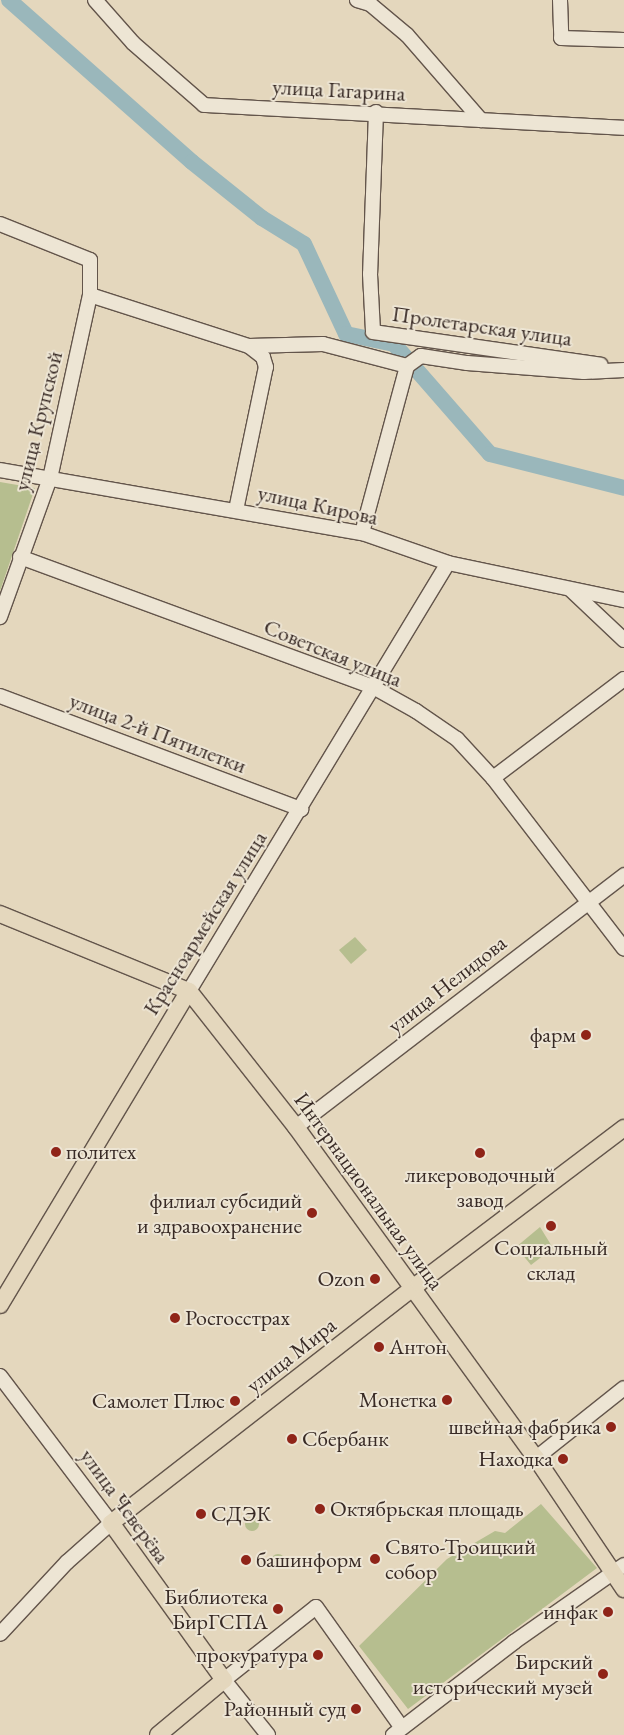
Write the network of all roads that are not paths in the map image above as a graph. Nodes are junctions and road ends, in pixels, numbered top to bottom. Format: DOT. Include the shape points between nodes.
graph roads {
  1 [pos="95,0"];
  2 [pos="357,0"];
  3 [pos="560,0"];
  4 [pos="624,40"];
  5 [pos="376,112"];
  6 [pos="481,120"];
  7 [pos="624,128"];
  8 [pos="0,224"];
  9 [pos="90,295"];
  10 [pos="249,346"];
  11 [pos="408,366"];
  12 [pos="624,369"];
  13 [pos="0,470"];
  14 [pos="50,478"];
  15 [pos="236,510"];
  16 [pos="362,533"];
  17 [pos="20,558"];
  18 [pos="448,563"];
  19 [pos="571,590"];
  20 [pos="624,600"];
  21 [pos="0,617"];
  22 [pos="624,640"];
  23 [pos="624,679"];
  24 [pos="373,687"];
  25 [pos="0,696"];
  26 [pos="493,778"];
  27 [pos="301,809"];
  28 [pos="624,875"];
  29 [pos="587,904"];
  30 [pos="0,914"];
  31 [pos="624,949"];
  32 [pos="189,991"];
  33 [pos="296,1127"];
  34 [pos="624,1128"];
  35 [pos="411,1288"];
  36 [pos="0,1305"];
  37 [pos="0,1376"];
  38 [pos="624,1388"];
  39 [pos="536,1458"];
  40 [pos="111,1523"];
  41 [pos="618,1570"];
  42 [pos="624,1589"];
  43 [pos="0,1634"];
  44 [pos="224,1680"];
  45 [pos="398,1731"];
  46 [pos="158,1735"];
  47 [pos="268,1735"];
  1 -- 5 [label="street, улица Гагарина" via="133,43 204,105"];
  2 -- 6 [label="street" via="370,4 407,35"];
  3 -- 4 [label="street" via="561,38"];
  5 -- 6 [label="street, улица Гагарина"];
  5 -- 12 [label="street, Пролетарская улица" via="370,274 373,332"];
  6 -- 7 [label="street, улица Гагарина"];
  8 -- 9 [label="street, улица Крупской" via="90,260"];
  9 -- 10 [label="street"];
  9 -- 14 [label="street, улица Крупской"];
  10 -- 11 [label="street" via="323,344"];
  10 -- 15 [label="street" via="263,357 266,367"];
  11 -- 12 [label="street, Пролетарская улица" via="421,356 584,372"];
  11 -- 16 [label="street"];
  13 -- 14 [label="street, улица Кирова"];
  14 -- 15 [label="street, улица Кирова"];
  14 -- 17 [label="street, улица Крупской"];
  15 -- 16 [label="street, улица Кирова"];
  16 -- 18 [label="street, улица Кирова"];
  17 -- 21 [label="street, улица Крупской"];
  17 -- 24 [label="street, Советская улица"];
  18 -- 19 [label="street, улица Кирова"];
  18 -- 24 [label="street, Красноармейская улица"];
  19 -- 20 [label="street, улица Кирова"];
  19 -- 22 [label="street"];
  23 -- 26 [label="street"];
  24 -- 26 [label="street, Советская улица" via="457,739"];
  24 -- 27 [label="street, Красноармейская улица"];
  25 -- 27 [label="street, улица 2-й Пятилетки"];
  26 -- 29 [label="street, Советская улица"];
  27 -- 32 [label="street, Красноармейская улица"];
  28 -- 29 [label="street, улица Нелидова"];
  29 -- 31 [label="street, Советская улица"];
  29 -- 33 [label="street, улица Нелидова"];
  30 -- 32 [label="main road, Интернациональная улица"];
  32 -- 33 [label="main road, Интернациональная улица"];
  32 -- 36 [label="main road, Красноармейская улица"];
  33 -- 35 [label="main road, Интернациональная улица"];
  34 -- 35 [label="main road, улица Мира"];
  35 -- 39 [label="main road, Интернациональная улица"];
  35 -- 40 [label="main road, улица Мира"];
  37 -- 40 [label="street, улица Чеверёва"];
  38 -- 39 [label="street"];
  39 -- 41 [label="main road, Интернациональная улица"];
  40 -- 43 [label="street, улица Мира" via="67,1562"];
  40 -- 44 [label="main road, улица Чеверёва"];
  41 -- 42 [label="main road, Интернациональная улица"];
  41 -- 45 [label="street" via="514,1642"];
  44 -- 45 [label="street" via="316,1607"];
  44 -- 46 [label="main road"];
  44 -- 47 [label="street, улица Чеверёва"];
}
